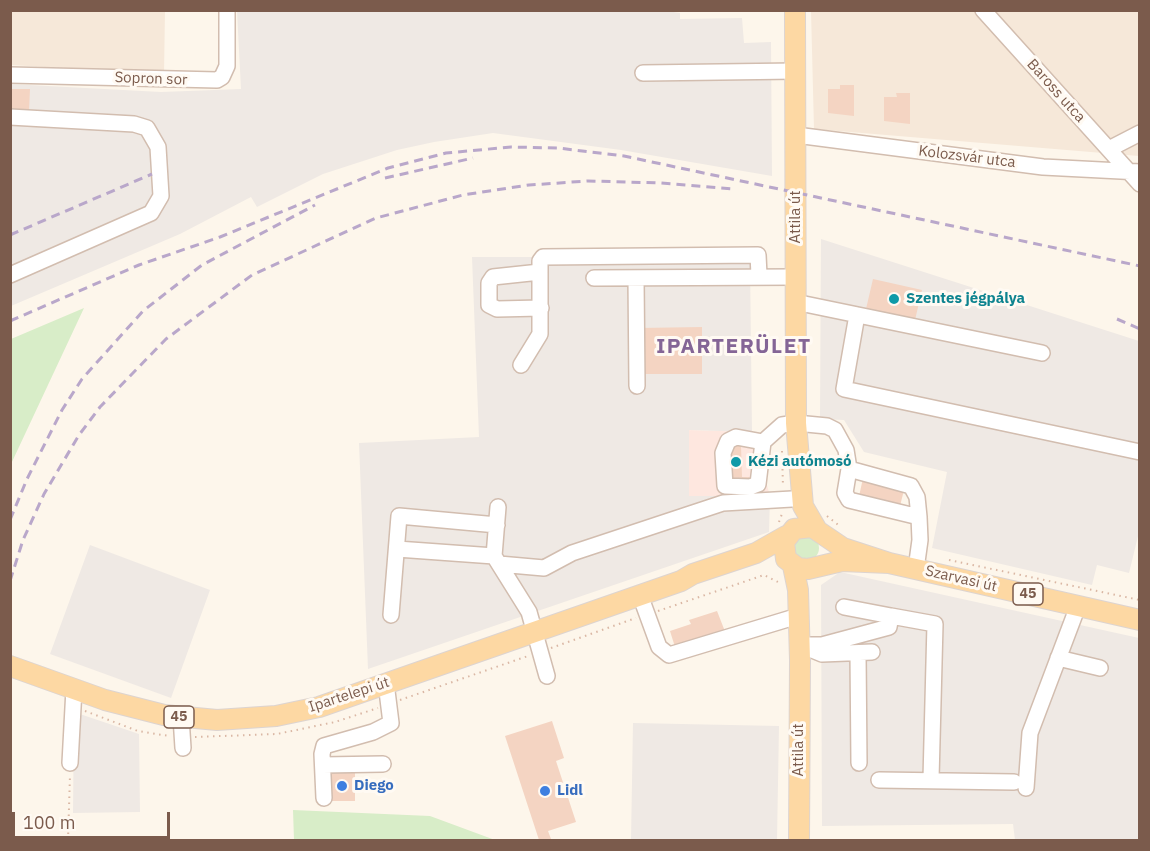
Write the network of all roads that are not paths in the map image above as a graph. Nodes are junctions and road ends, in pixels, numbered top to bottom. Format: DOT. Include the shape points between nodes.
graph roads {
  1 [pos="226,10"];
  2 [pos="795,10"];
  3 [pos="983,10"];
  4 [pos="795,71"];
  5 [pos="643,73"];
  6 [pos="10,75"];
  7 [pos="10,117"];
  8 [pos="1140,133"];
  9 [pos="796,135"];
  10 [pos="1109,149"];
  11 [pos="1134,171"];
  12 [pos="1140,184"];
  13 [pos="540,272"];
  14 [pos="10,275"];
  15 [pos="759,275"];
  16 [pos="795,277"];
  17 [pos="594,278"];
  18 [pos="636,278"];
  19 [pos="795,302"];
  20 [pos="541,308"];
  21 [pos="857,315"];
  22 [pos="1042,353"];
  23 [pos="521,364"];
  24 [pos="637,386"];
  25 [pos="796,423"];
  26 [pos="763,442"];
  27 [pos="1140,452"];
  28 [pos="849,470"];
  29 [pos="792,499"];
  30 [pos="498,507"];
  31 [pos="919,517"];
  32 [pos="496,525"];
  33 [pos="819,532"];
  34 [pos="788,534"];
  35 [pos="397,549"];
  36 [pos="496,560"];
  37 [pos="889,563"];
  38 [pos="791,565"];
  39 [pos="815,566"];
  40 [pos="916,569"];
  41 [pos="681,581"];
  42 [pos="640,595"];
  43 [pos="1078,606"];
  44 [pos="844,607"];
  45 [pos="391,615"];
  46 [pos="798,616"];
  47 [pos="891,616"];
  48 [pos="1140,620"];
  49 [pos="534,632"];
  50 [pos="802,650"];
  51 [pos="1058,658"];
  52 [pos="10,666"];
  53 [pos="1100,668"];
  54 [pos="547,676"];
  55 [pos="386,683"];
  56 [pos="74,689"];
  57 [pos="181,717"];
  58 [pos="183,748"];
  59 [pos="70,763"];
  60 [pos="859,763"];
  61 [pos="383,764"];
  62 [pos="323,765"];
  63 [pos="931,779"];
  64 [pos="879,780"];
  65 [pos="324,798"];
  66 [pos="799,840"];
  1 -- 6 [label="street, Sopron sor" via="224,83"];
  2 -- 4 [label="main road, Attila út"];
  3 -- 10 [label="street, Baross utca"];
  4 -- 5 [label="street"];
  4 -- 9 [label="main road, Attila út"];
  7 -- 14 [label="street" via="147,128 158,147 161,196 151,213"];
  8 -- 10 [label="street"];
  9 -- 11 [label="street, Kolozsvár utca" via="1043,167"];
  9 -- 16 [label="main road, Attila út"];
  10 -- 11 [label="street, Baross utca"];
  11 -- 12 [label="street, Baross utca"];
  13 -- 15 [label="street" via="540,261 547,256 758,255"];
  13 -- 20 [label="street"];
  13 -- 20 [label="street" via="493,277 489,283 489,305"];
  15 -- 16 [label="street"];
  15 -- 18 [label="street"];
  16 -- 19 [label="main road, Attila út"];
  17 -- 18 [label="street"];
  18 -- 24 [label="street"];
  19 -- 21 [label="street"];
  19 -- 25 [label="main road, Attila út"];
  20 -- 23 [label="street" via="540,334"];
  21 -- 22 [label="street"];
  21 -- 27 [label="street" via="844,389"];
  25 -- 26 [label="street" via="782,425"];
  25 -- 28 [label="street" via="835,430 846,450"];
  25 -- 29 [label="main road, Attila út"];
  25 -- 33 [label="main road, Attila út" via="803,506"];
  28 -- 31 [label="street" via="911,486 917,497"];
  28 -- 31 [label="street" via="845,493 849,500"];
  29 -- 34 [label="main road, Attila út"];
  29 -- 36 [label="street" via="723,503 572,554 544,568"];
  30 -- 32 [label="street"];
  31 -- 40 [label="street"];
  32 -- 35 [label="street" via="399,516"];
  32 -- 36 [label="street"];
  33 -- 34 [label="main road, 45" via="806,526"];
  33 -- 37 [label="main road, 45" via="843,548"];
  33 -- 39 [label="main road" via="826,551"];
  34 -- 38 [label="main road" via="784,553"];
  34 -- 41 [label="main road, 45" via="756,553"];
  35 -- 36 [label="street"];
  35 -- 45 [label="street"];
  36 -- 49 [label="street" via="529,612"];
  37 -- 39 [label="main road, 45" via="842,561"];
  37 -- 40 [label="main road, Szarvasi út / 45"];
  38 -- 39 [label="main road, 45" via="803,569"];
  38 -- 41 [label="main road, 45" via="767,561"];
  38 -- 46 [label="main road, Attila út" via="798,590"];
  39 -- 50 [label="main road, Attila út" via="808,589"];
  40 -- 43 [label="main road, Szarvasi út / 45"];
  41 -- 42 [label="main road, Ipartelepi út / 45"];
  42 -- 46 [label="street" via="658,647 669,655"];
  42 -- 49 [label="main road, Ipartelepi út / 45"];
  43 -- 48 [label="main road, Szarvasi út / 45"];
  43 -- 51 [label="street"];
  44 -- 47 [label="street"];
  46 -- 50 [label="main road, Attila út"];
  47 -- 50 [label="street" via="888,627"];
  47 -- 63 [label="street" via="935,624"];
  49 -- 54 [label="street"];
  49 -- 55 [label="main road, Ipartelepi út / 45"];
  50 -- 60 [label="street" via="865,652"];
  50 -- 66 [label="main road, Attila út"];
  51 -- 53 [label="street"];
  51 -- 63 [label="street" via="1030,733 1020,785"];
  52 -- 56 [label="main road, Ipartelepi út / 45"];
  55 -- 57 [label="main road, Ipartelepi út / 45" via="276,717"];
  55 -- 62 [label="street" via="391,723 324,746"];
  56 -- 57 [label="main road, Ipartelepi út / 45" via="124,706"];
  56 -- 59 [label="street"];
  57 -- 58 [label="street"];
  61 -- 62 [label="street"];
  62 -- 65 [label="street"];
  63 -- 64 [label="street"];
}
